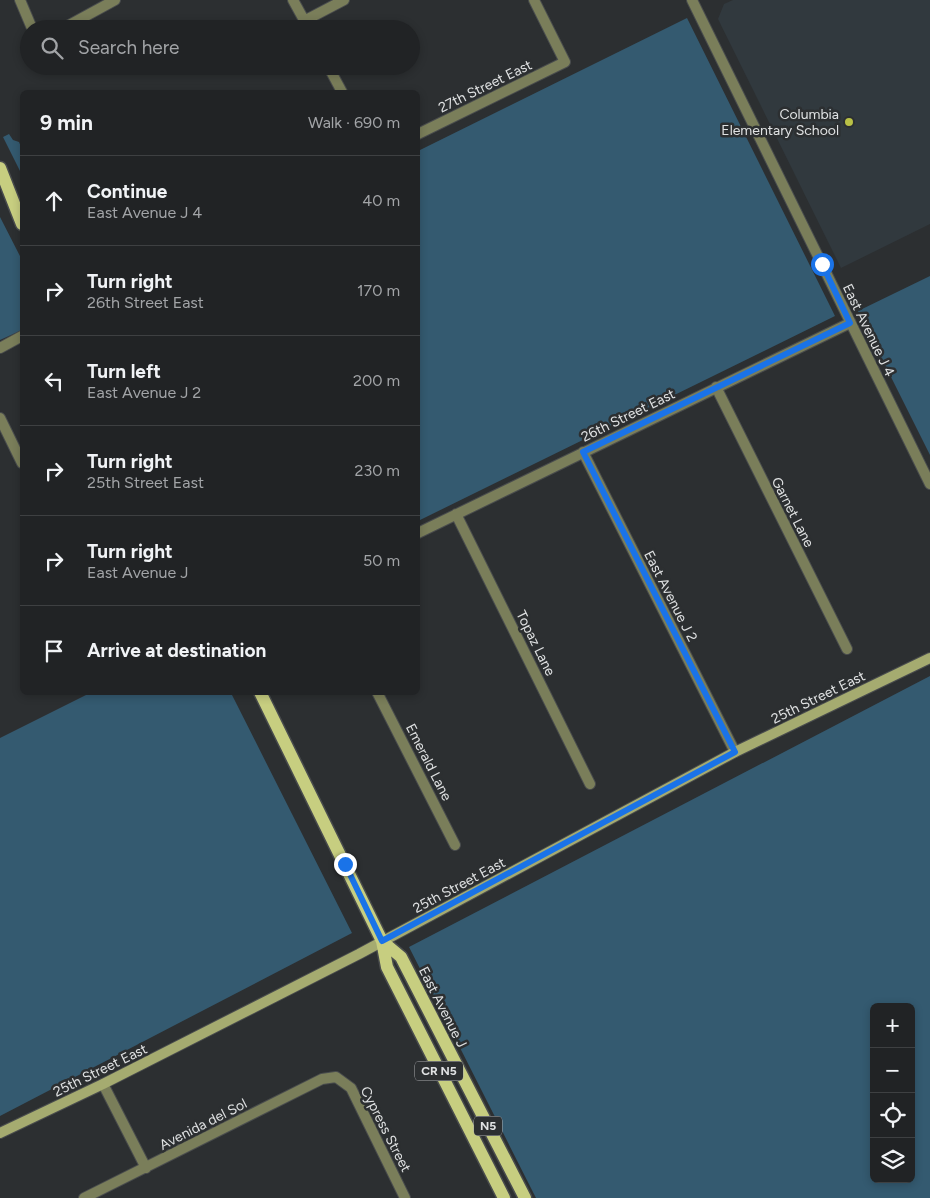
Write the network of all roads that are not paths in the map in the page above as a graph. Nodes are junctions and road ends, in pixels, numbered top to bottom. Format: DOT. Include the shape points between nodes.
graph roads {
  1 [pos="20,0"];
  2 [pos="115,0"];
  3 [pos="293,0"];
  4 [pos="344,0"];
  5 [pos="534,0"];
  6 [pos="694,1"];
  7 [pos="28,20"];
  8 [pos="78,20"];
  9 [pos="303,20"];
  10 [pos="314,20"];
  11 [pos="333,75"];
  12 [pos="341,90"];
  13 [pos="420,133"];
  14 [pos="0,168"];
  15 [pos="0,194"];
  16 [pos="20,219"];
  17 [pos="20,225"];
  18 [pos="850,323"];
  19 [pos="20,337"];
  20 [pos="0,348"];
  21 [pos="716,387"];
  22 [pos="0,418"];
  23 [pos="583,452"];
  24 [pos="20,459"];
  25 [pos="930,484"];
  26 [pos="456,514"];
  27 [pos="420,532"];
  28 [pos="847,649"];
  29 [pos="930,658"];
  30 [pos="261,695"];
  31 [pos="380,695"];
  32 [pos="735,752"];
  33 [pos="590,784"];
  34 [pos="455,845"];
  35 [pos="382,941"];
  36 [pos="336,1077"];
  37 [pos="104,1084"];
  38 [pos="0,1133"];
  39 [pos="146,1168"];
  40 [pos="84,1198"];
  41 [pos="405,1198"];
  42 [pos="504,1198"];
  43 [pos="525,1198"];
  1 -- 7 [label="street"];
  2 -- 8 [label="street"];
  3 -- 9 [label="street"];
  4 -- 10 [label="street"];
  5 -- 13 [label="street, 27th Street East" via="565,62"];
  6 -- 18 [label="street, East Avenue J 4"];
  11 -- 12 [label="street"];
  14 -- 16 [label="main road"];
  15 -- 17 [label="main road"];
  18 -- 21 [label="street, 26th Street East"];
  18 -- 25 [label="street, East Avenue J 4"];
  19 -- 20 [label="street"];
  21 -- 23 [label="street, 26th Street East"];
  21 -- 28 [label="street, Garnet Lane"];
  22 -- 24 [label="street"];
  23 -- 26 [label="street, 26th Street East"];
  23 -- 32 [label="street, East Avenue J 2"];
  26 -- 27 [label="street, 26th Street East"];
  26 -- 33 [label="street, Topaz Lane"];
  29 -- 32 [label="street, 25th Street East"];
  30 -- 35 [label="main road, East Avenue J / CR N5"];
  31 -- 34 [label="street, Emerald Lane"];
  32 -- 35 [label="street, 25th Street East"];
  35 -- 37 [label="street, 25th Street East"];
  35 -- 42 [label="main road, East Avenue J / CR N5" via="387,967"];
  35 -- 43 [label="main road, East Avenue J / N5" via="401,957"];
  36 -- 39 [label="street, Avenida del Sol" via="322,1079"];
  36 -- 41 [label="street, Cypress Street" via="351,1088"];
  37 -- 38 [label="street, 25th Street East"];
  37 -- 39 [label="street"];
  39 -- 40 [label="street, Avenida del Sol"];
}
